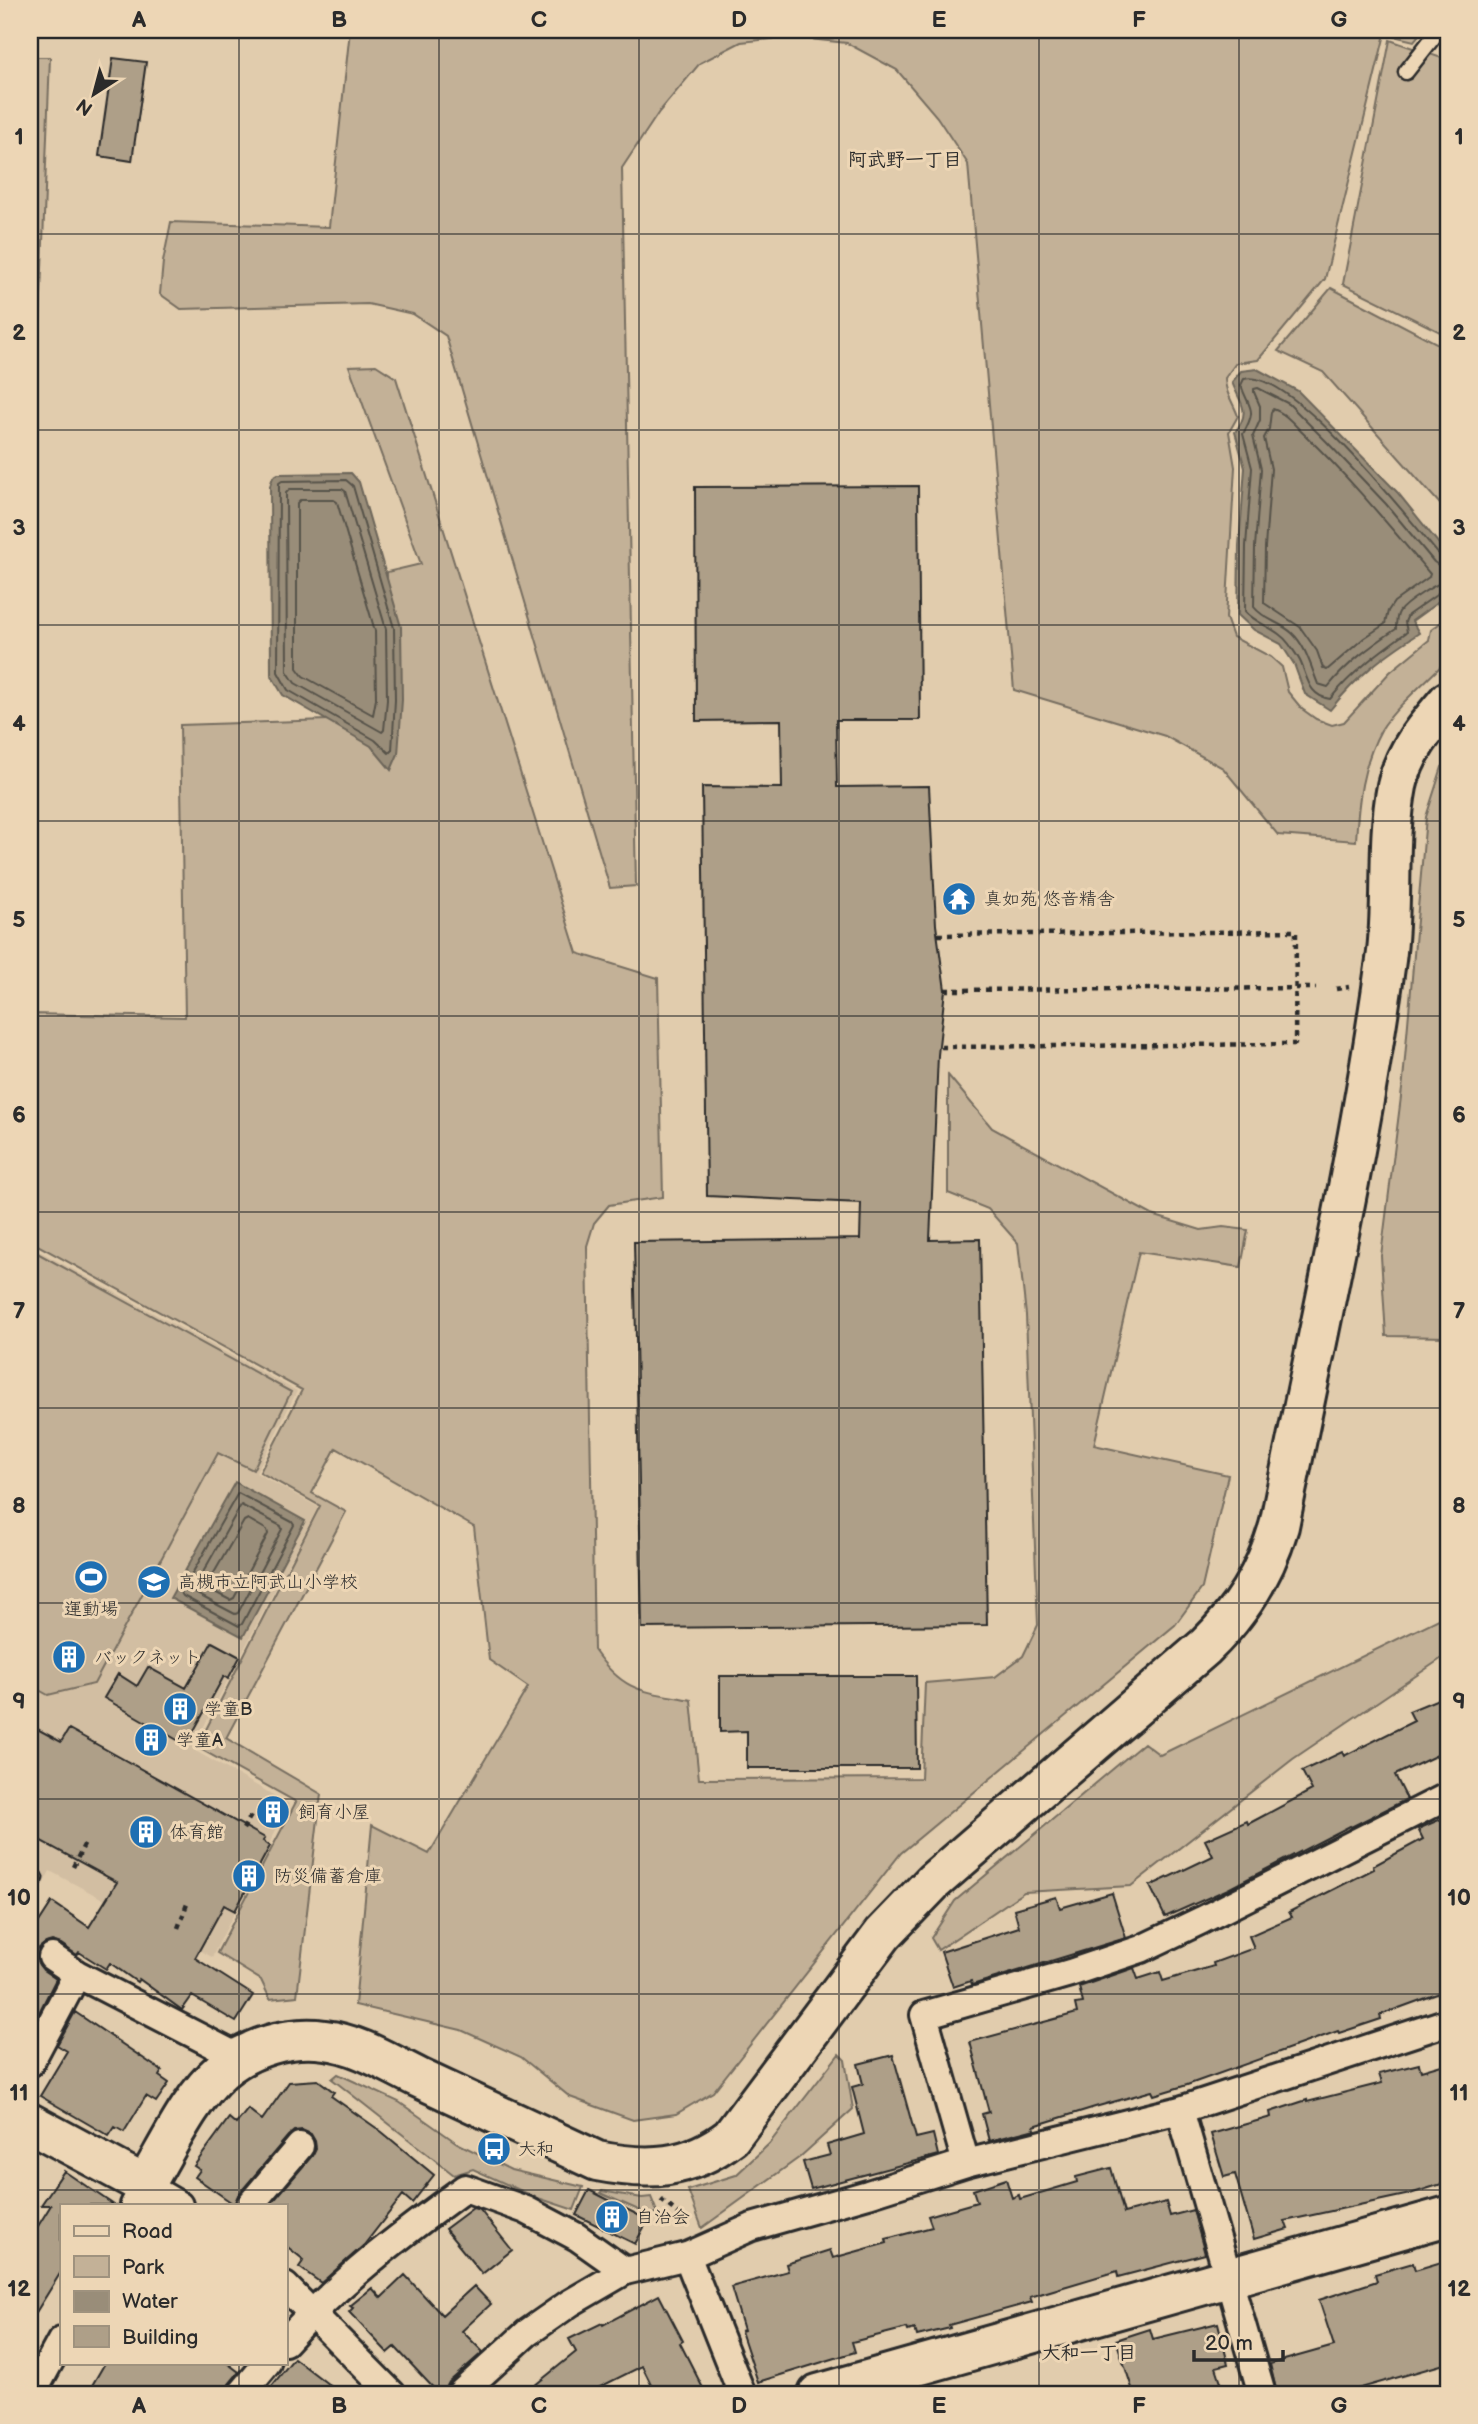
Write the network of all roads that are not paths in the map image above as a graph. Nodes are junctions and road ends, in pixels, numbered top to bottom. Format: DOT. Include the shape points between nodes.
graph roads {
  1 [pos="1439,30"];
  2 [pos="1406,72"];
  3 [pos="1448,701"];
  4 [pos="1448,1796"];
  5 [pos="52,1958"];
  6 [pos="77,1974"];
  7 [pos="1448,2022"];
  8 [pos="240,2058"];
  9 [pos="30,2063"];
  10 [pos="1180,2110"];
  11 [pos="30,2123"];
  12 [pos="300,2146"];
  13 [pos="966,2163"];
  14 [pos="139,2195"];
  15 [pos="175,2204"];
  16 [pos="251,2204"];
  17 [pos="1448,2216"];
  18 [pos="687,2256"];
  19 [pos="625,2271"];
  20 [pos="1228,2278"];
  21 [pos="287,2288"];
  22 [pos="311,2312"];
  23 [pos="287,2340"];
  24 [pos="60,2342"];
  25 [pos="266,2364"];
  26 [pos="32,2394"];
  27 [pos="241,2394"];
  28 [pos="392,2394"];
  29 [pos="460,2394"];
  30 [pos="742,2394"];
  31 [pos="818,2394"];
  32 [pos="1262,2394"];
  1 -- 2 [label="lane"];
  3 -- 8 [label="street" via="1406,757 1397,786 1387,958 1340,1239 1279,1526 1256,1583 1233,1617 1205,1647 906,1908 731,2137 698,2157 651,2167 597,2161 368,2052 325,2039 281,2041"];
  4 -- 13 [label="street" via="1141,1949 924,2015"];
  5 -- 6 [label="street"];
  6 -- 8 [label="street"];
  6 -- 9 [label="street"];
  7 -- 10 [label="street"];
  8 -- 14 [label="street" via="205,2087"];
  10 -- 13 [label="street"];
  10 -- 20 [label="street"];
  11 -- 14 [label="street"];
  12 -- 16 [label="street"];
  13 -- 18 [label="street" via="752,2227"];
  14 -- 15 [label="street"];
  17 -- 20 [label="street"];
  18 -- 19 [label="street"];
  18 -- 30 [label="street"];
  19 -- 22 [label="street" via="526,2210 466,2188"];
  19 -- 29 [label="street" via="527,2333"];
  20 -- 31 [label="street"];
  20 -- 32 [label="street"];
  21 -- 22 [label="street"];
  22 -- 23 [label="street"];
  22 -- 28 [label="street"];
  24 -- 26 [label="street"];
  25 -- 27 [label="street"];
}
